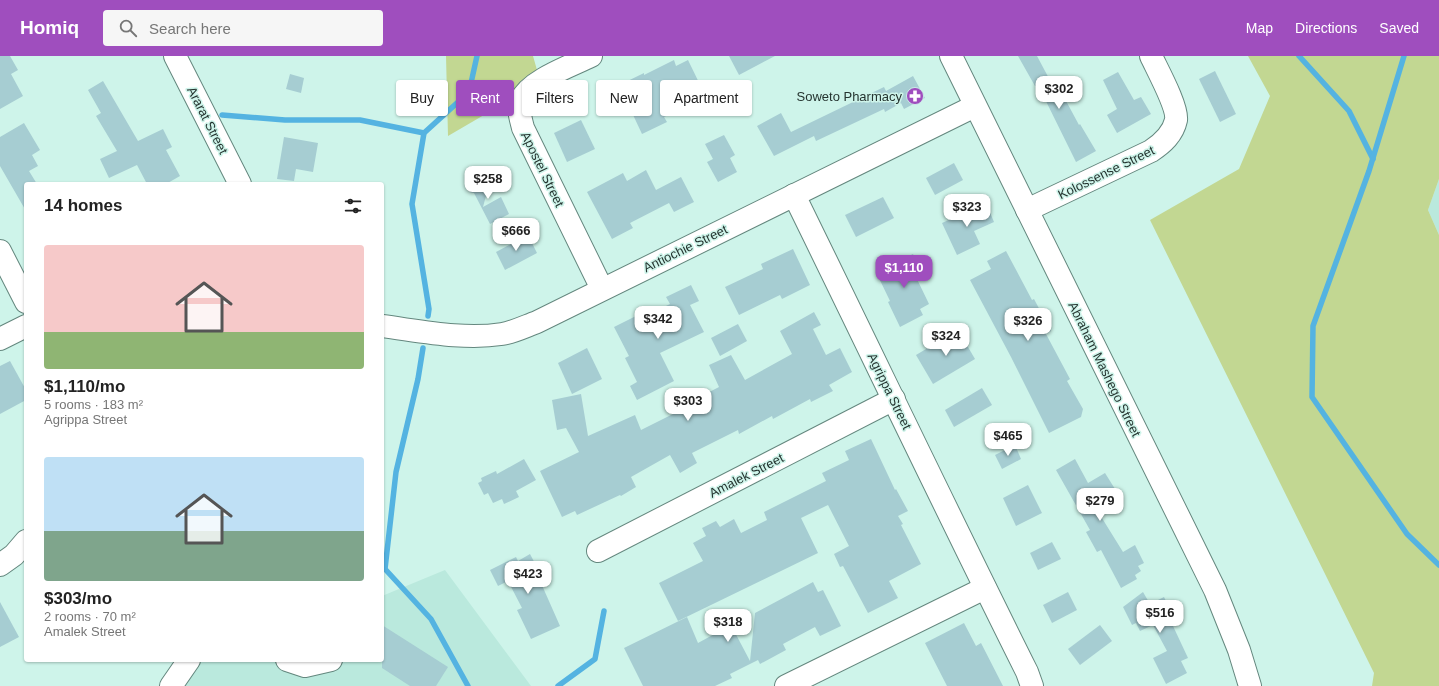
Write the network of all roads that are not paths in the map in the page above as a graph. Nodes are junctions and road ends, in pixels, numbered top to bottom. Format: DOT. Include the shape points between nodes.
graph roads {
  1 [pos="175,56"];
  2 [pos="591,56"];
  3 [pos="951,56"];
  4 [pos="1151,56"];
  5 [pos="975,106"];
  6 [pos="239,182"];
  7 [pos="794,195"];
  8 [pos="1026,210"];
  9 [pos="0,251"];
  10 [pos="602,289"];
  11 [pos="24,298"];
  12 [pos="384,326"];
  13 [pos="24,327"];
  14 [pos="0,339"];
  15 [pos="894,399"];
  16 [pos="24,544"];
  17 [pos="598,551"];
  18 [pos="0,565"];
  19 [pos="985,588"];
  20 [pos="188,662"];
  21 [pos="293,662"];
  22 [pos="322,662"];
  23 [pos="172,686"];
  24 [pos="786,686"];
  25 [pos="1032,686"];
  26 [pos="1250,686"];
  1 -- 6 [label="street, Ararat Street"];
  2 -- 10 [label="street, Apostel Street" via="529,89 520,101 519,113 523,128"];
  3 -- 5 [label="street, Abraham Mashego Street"];
  4 -- 8 [label="street, Kolossense Street" via="1173,104 1176,118 1172,131 1151,151"];
  5 -- 7 [label="street, Antiochie Street"];
  5 -- 8 [label="street, Abraham Mashego Street"];
  7 -- 10 [label="street, Antiochie Street"];
  7 -- 15 [label="street, Agrippa Street"];
  8 -- 26 [label="street, Abraham Mashego Street" via="1215,590"];
  9 -- 11 [label="street"];
  10 -- 12 [label="street, Antiochie Street" via="537,322 502,334 437,334"];
  13 -- 14 [label="street"];
  15 -- 17 [label="street, Amalek Street"];
  15 -- 19 [label="street, Agrippa Street"];
  16 -- 18 [label="street"];
  19 -- 24 [label="street"];
  19 -- 25 [label="street, Agrippa Street"];
  20 -- 23 [label="street"];
  21 -- 22 [label="street" via="305,666"];
}
